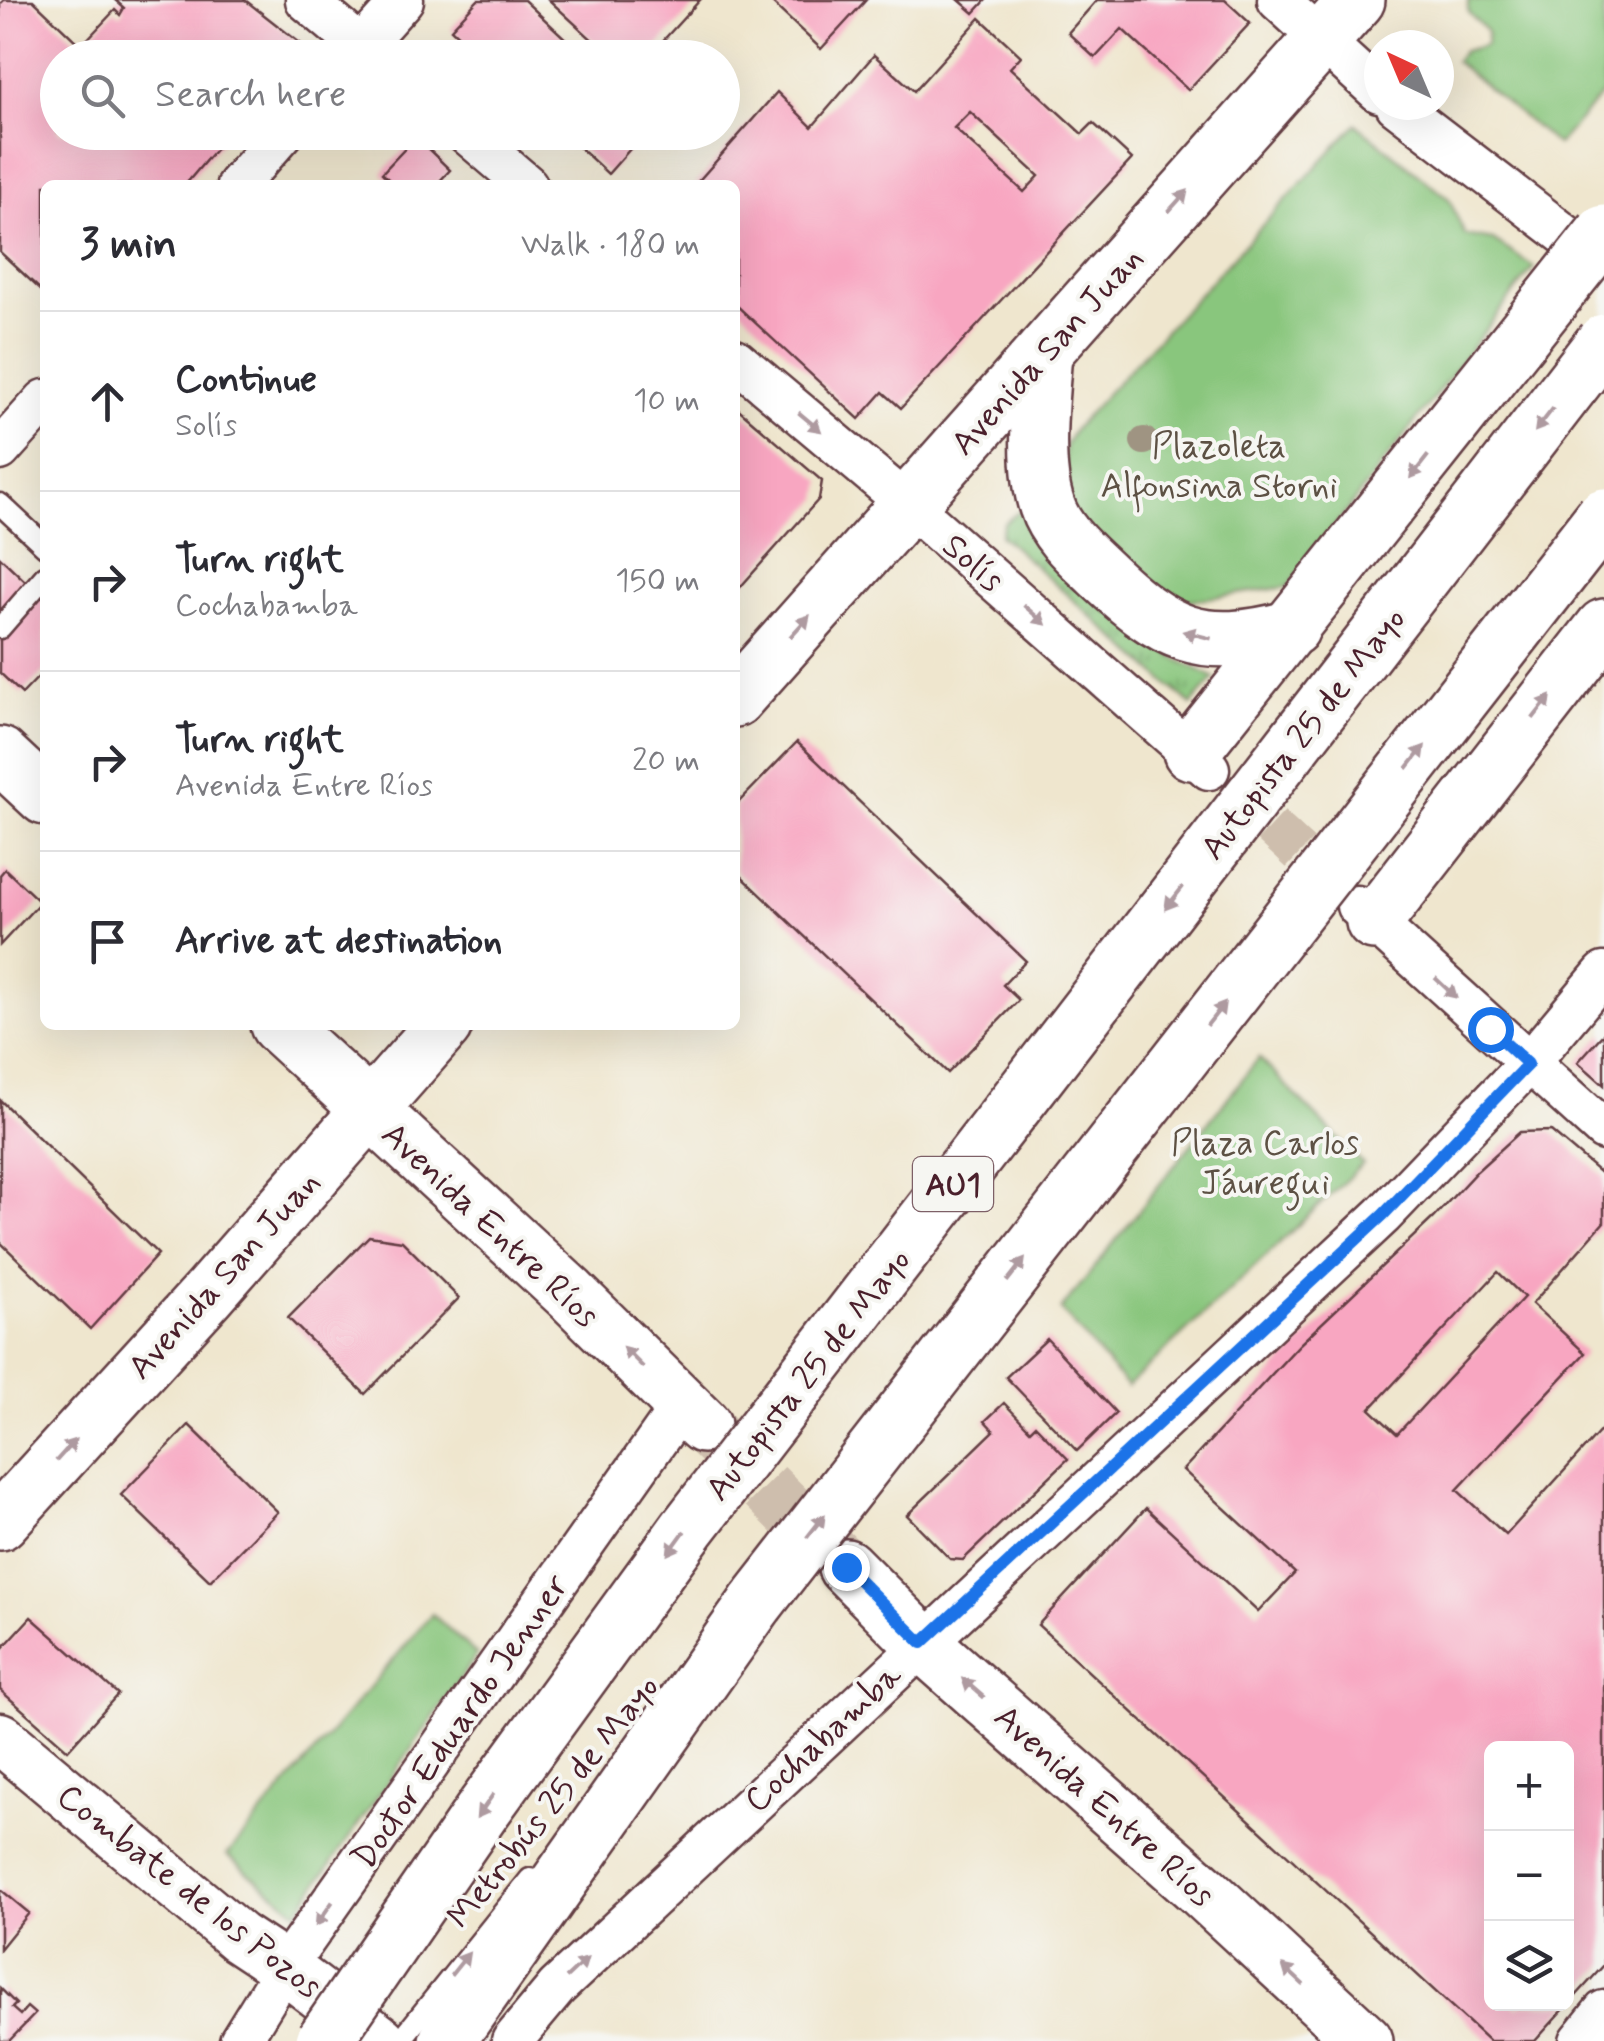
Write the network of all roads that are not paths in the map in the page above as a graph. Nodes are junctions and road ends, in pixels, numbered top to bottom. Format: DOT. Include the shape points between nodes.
graph roads {
  1 [pos="306,0"];
  2 [pos="403,0"];
  3 [pos="1278,0"];
  4 [pos="1339,20"];
  5 [pos="348,40"];
  6 [pos="373,40"];
  7 [pos="1364,65"];
  8 [pos="1418,120"];
  9 [pos="268,150"];
  10 [pos="486,150"];
  11 [pos="241,180"];
  12 [pos="522,180"];
  13 [pos="1586,235"];
  14 [pos="1604,342"];
  15 [pos="1044,352"];
  16 [pos="740,363"];
  17 [pos="40,406"];
  18 [pos="0,450"];
  19 [pos="0,504"];
  20 [pos="908,505"];
  21 [pos="1604,516"];
  22 [pos="40,541"];
  23 [pos="40,582"];
  24 [pos="0,628"];
  25 [pos="1292,628"];
  26 [pos="1604,628"];
  27 [pos="740,693"];
  28 [pos="0,755"];
  29 [pos="1200,760"];
  30 [pos="40,792"];
  31 [pos="1365,914"];
  32 [pos="1604,973"];
  33 [pos="283,1030"];
  34 [pos="439,1030"];
  35 [pos="1528,1064"];
  36 [pos="367,1110"];
  37 [pos="1604,1130"];
  38 [pos="692,1415"];
  39 [pos="0,1522"];
  40 [pos="846,1567"];
  41 [pos="756,1603"];
  42 [pos="922,1643"];
  43 [pos="0,1738"];
  44 [pos="570,1830"];
  45 [pos="545,1860"];
  46 [pos="286,1968"];
  47 [pos="1604,2012"];
  48 [pos="240,2041"];
  49 [pos="324,2041"];
  50 [pos="381,2041"];
  51 [pos="400,2041"];
  52 [pos="446,2041"];
  53 [pos="512,2041"];
  54 [pos="1365,2041"];
  55 [pos="1580,2041"];
  1 -- 5 [label="street"];
  2 -- 6 [label="street"];
  3 -- 4 [label="street"];
  4 -- 7 [label="street"];
  15 -- 4 [label="main road, Avenida San Juan, one-way"];
  8 -- 13 [label="street"];
  9 -- 11 [label="street"];
  10 -- 12 [label="street"];
  13 -- 25 [label="main road, one-way, bridge" via="1479,390"];
  14 -- 49 [label="main road, Autopista 25 de Mayo / AU1, one-way, bridge" via="688,1528"];
  15 -- 20 [label="main road, Avenida San Juan"];
  25 -- 15 [label="main road, one-way" via="1230,641 1180,630 1136,608 1072,545 1047,507 1041,470"];
  16 -- 20 [label="street, Solís, one-way"];
  17 -- 18 [label="street"];
  19 -- 22 [label="lane"];
  27 -- 20 [label="main road, Avenida San Juan, one-way"];
  20 -- 29 [label="street, Solís, one-way"];
  41 -- 21 [label="main road, one-way, bridge"];
  23 -- 24 [label="lane"];
  25 -- 29 [label="main road"];
  31 -- 26 [label="main road, one-way"];
  28 -- 30 [label="main road"];
  31 -- 35 [label="street, one-way"];
  32 -- 35 [label="street, Cochabamba"];
  33 -- 36 [label="main road, Avenida Entre Ríos"];
  34 -- 36 [label="main road, Avenida San Juan"];
  35 -- 37 [label="street"];
  35 -- 42 [label="street, Cochabamba" via="1369,1229"];
  38 -- 36 [label="main road, Avenida Entre Ríos, one-way"];
  39 -- 36 [label="main road, Avenida San Juan, one-way"];
  38 -- 46 [label="street, Doctor Eduardo Jenner, one-way"];
  40 -- 42 [label="main road, Avenida Entre Ríos"];
  41 -- 44 [label="lane, Metrobús 25 de Mayo"];
  41 -- 52 [label="main road"];
  53 -- 42 [label="street, Cochabamba, one-way" via="557,1986"];
  54 -- 42 [label="main road, Avenida Entre Ríos, one-way"];
  43 -- 46 [label="street, Combate de los Pozos" via="238,1936"];
  51 -- 45 [label="lane, Metrobús 25 de Mayo, one-way"];
  46 -- 48 [label="street, Doctor Eduardo Jenner"];
  46 -- 50 [label="street, Combate de los Pozos"];
  47 -- 55 [label="street"];
}
